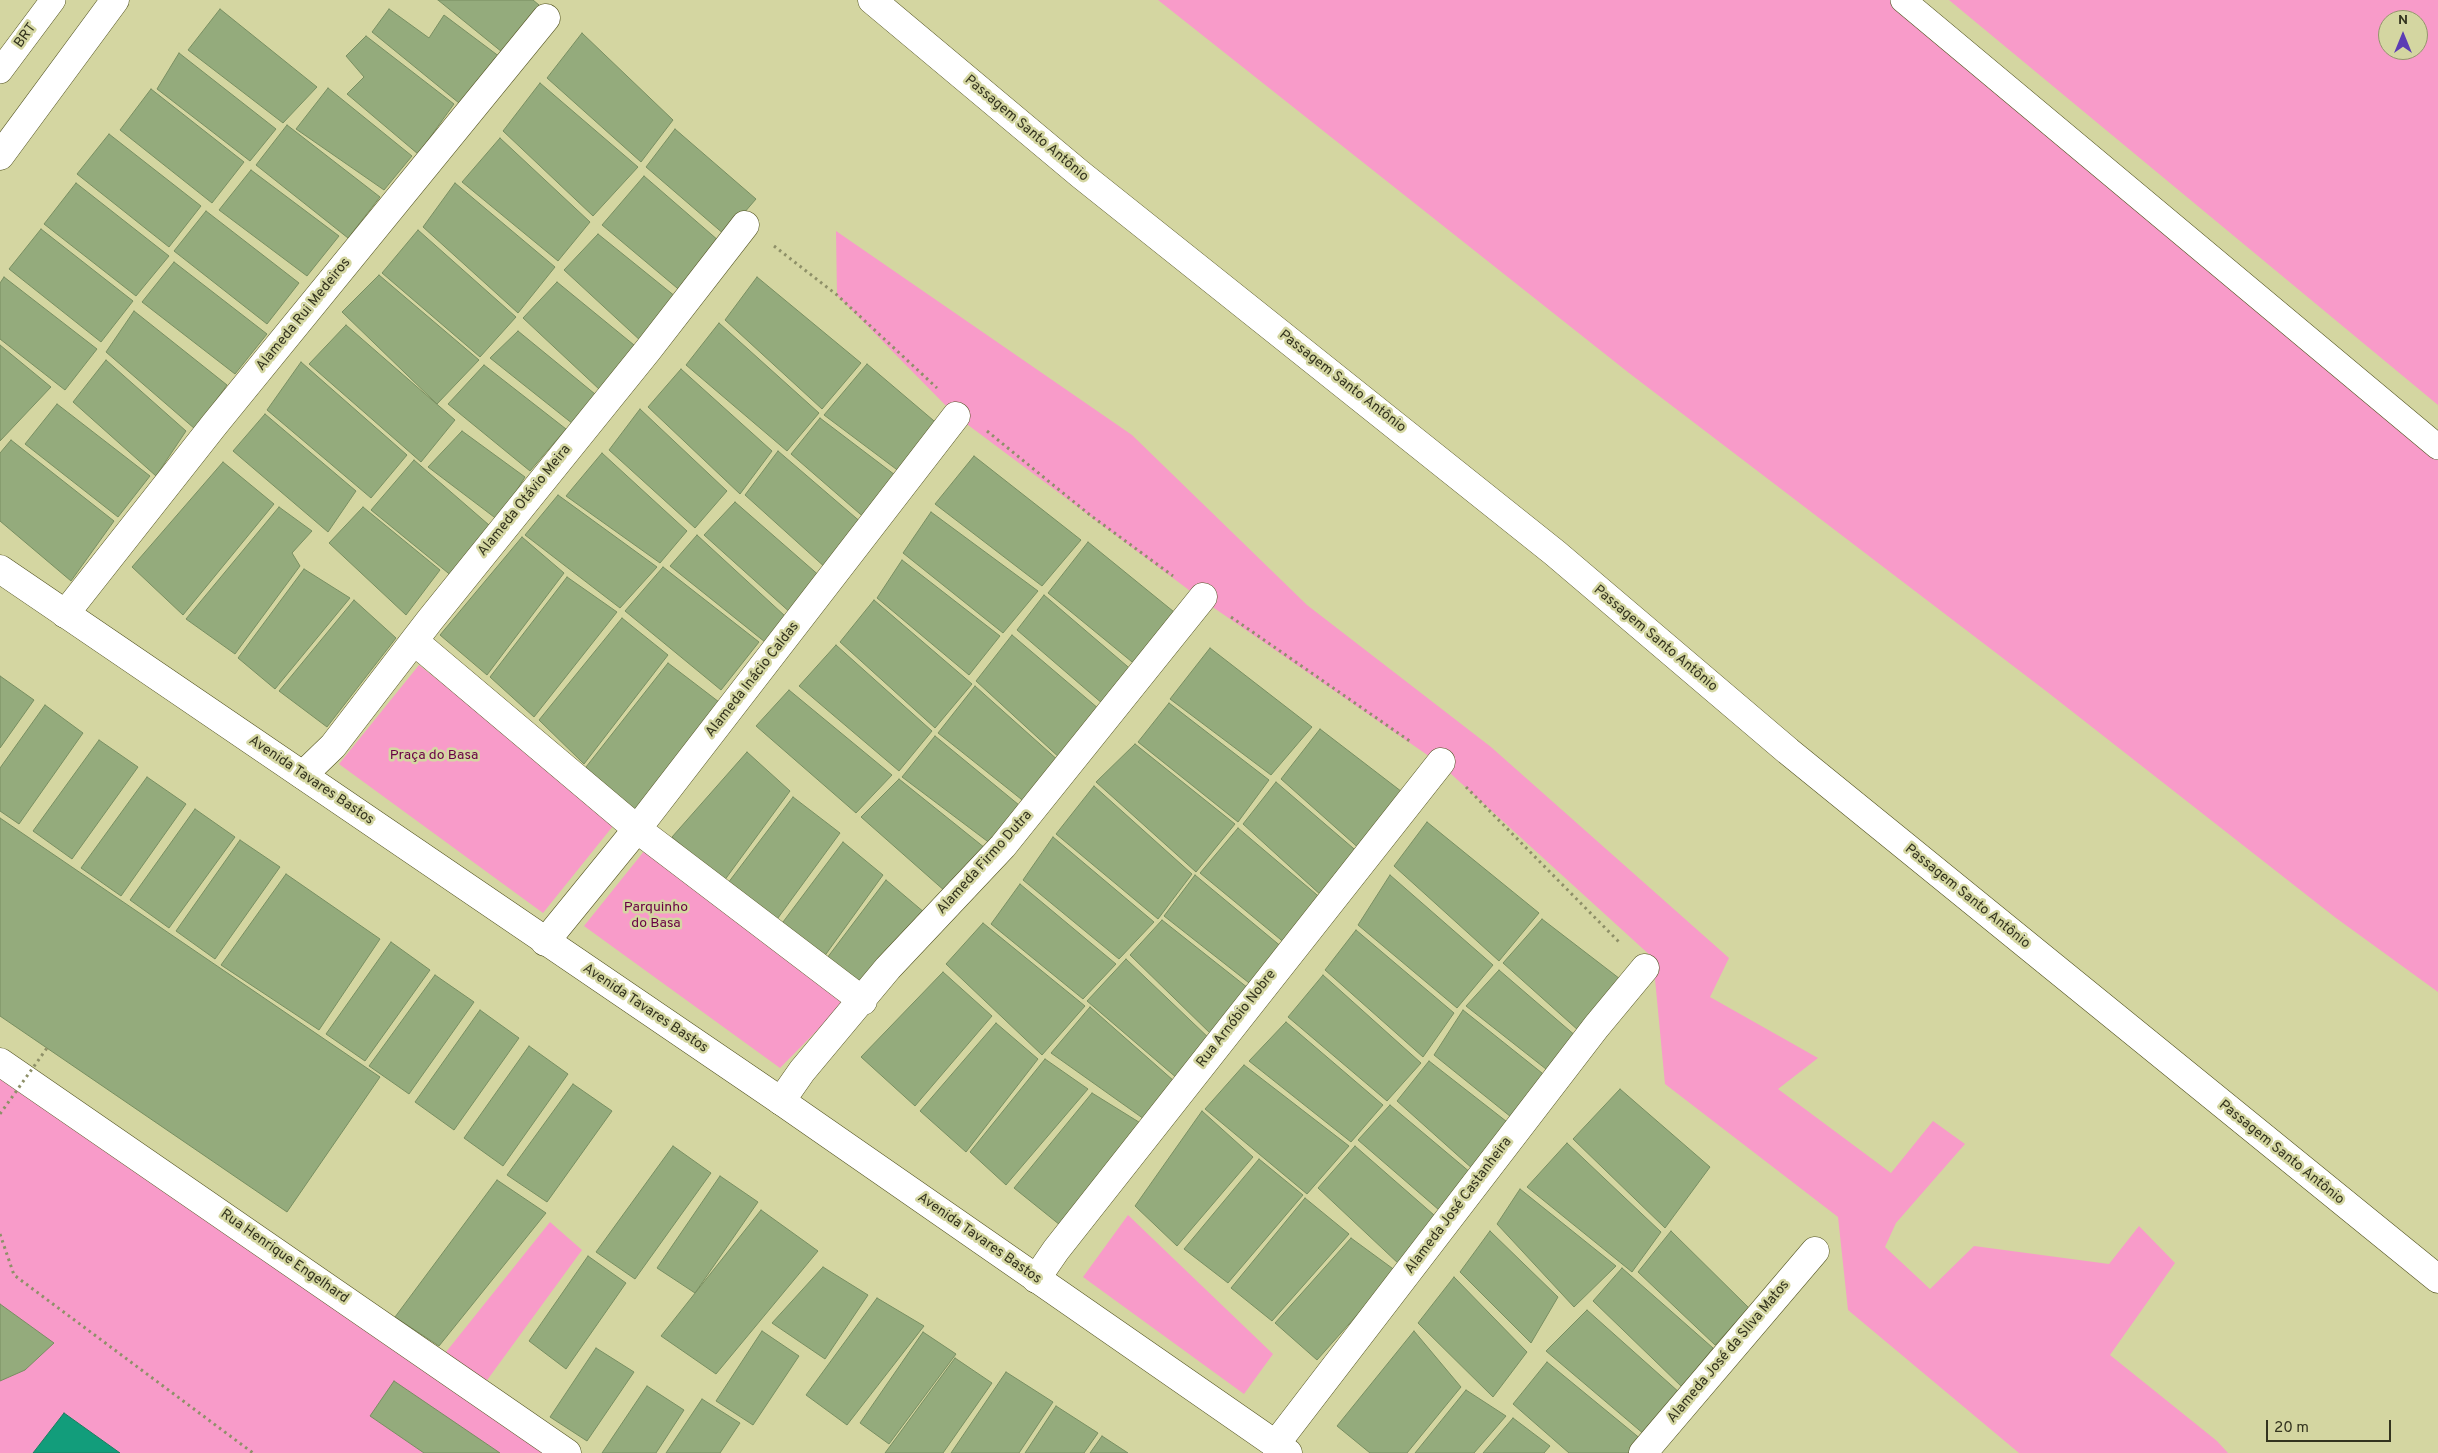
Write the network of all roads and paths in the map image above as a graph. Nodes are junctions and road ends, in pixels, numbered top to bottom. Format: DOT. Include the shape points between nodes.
graph roads {
  1 [pos="52,0"];
  2 [pos="115,0"];
  3 [pos="872,0"];
  4 [pos="1903,0"];
  5 [pos="546,18"];
  6 [pos="0,71"];
  7 [pos="0,156"];
  8 [pos="745,224"];
  9 [pos="942,392"];
  10 [pos="956,416"];
  11 [pos="986,430"];
  12 [pos="2438,447"];
  13 [pos="0,569"];
  14 [pos="1203,597"];
  15 [pos="65,614"];
  16 [pos="414,641"];
  17 [pos="1441,762"];
  18 [pos="303,775"];
  19 [pos="637,829"];
  20 [pos="545,942"];
  21 [pos="1645,968"];
  22 [pos="863,1001"];
  23 [pos="47,1048"];
  24 [pos="0,1062"];
  25 [pos="781,1101"];
  26 [pos="0,1114"];
  27 [pos="0,1234"];
  28 [pos="1815,1251"];
  29 [pos="1036,1279"];
  30 [pos="2438,1279"];
  31 [pos="1282,1449"];
  32 [pos="253,1453"];
  33 [pos="568,1453"];
  34 [pos="1643,1453"];
  1 -- 6 [label="lane, BRT"];
  2 -- 7 [label="main road"];
  3 -- 30 [label="main road, Passagem Santo Antônio" via="1080,174 1555,553 1788,751"];
  4 -- 12 [label="lane"];
  5 -- 15 [label="main road, Alameda Rui Medeiros" via="214,425"];
  8 -- 9 [label="path" via="837,295"];
  8 -- 16 [label="main road, Alameda Otávio Meira"];
  10 -- 19 [label="main road, Alameda Inácio Caldas"];
  11 -- 14 [label="path" via="1090,516"];
  13 -- 15 [label="main road, Avenida Tavares Bastos"];
  14 -- 17 [label="path"];
  14 -- 22 [label="main road, Alameda Firmo Dutra" via="1004,846 888,968"];
  15 -- 18 [label="main road, Avenida Tavares Bastos"];
  16 -- 18 [label="main road, Alameda Otávio Meira" via="333,746"];
  16 -- 19 [label="main road"];
  17 -- 21 [label="path"];
  17 -- 29 [label="main road, Rua Arnóbio Nobre"];
  18 -- 20 [label="main road, Avenida Tavares Bastos"];
  19 -- 20 [label="main road, Alameda Inácio Caldas"];
  19 -- 22 [label="main road"];
  20 -- 25 [label="main road, Avenida Tavares Bastos"];
  21 -- 31 [label="main road, Alameda José Castanheira" via="1596,1027"];
  22 -- 25 [label="main road, Alameda Firmo Dutra" via="802,1071"];
  23 -- 26 [label="path, bridge"];
  24 -- 33 [label="main road, Rua Henrique Engelhard"];
  25 -- 29 [label="main road, Avenida Tavares Bastos"];
  27 -- 32 [label="path" via="14,1275"];
  28 -- 34 [label="main road, Alameda José da SIlva Matos"];
  29 -- 31 [label="main road, Avenida Tavares Bastos"];
}
